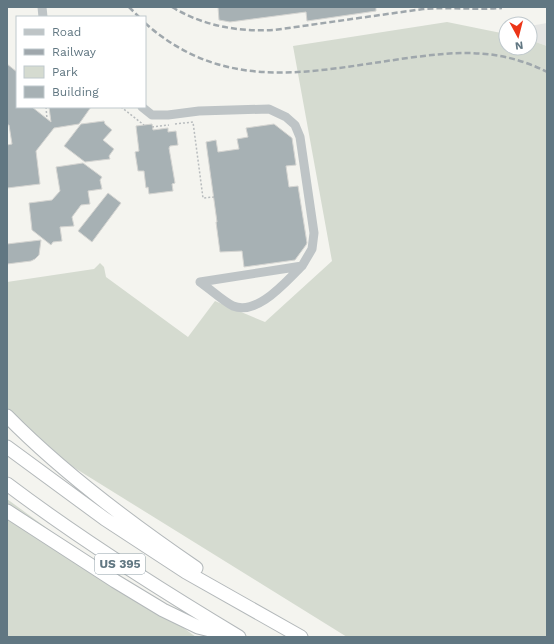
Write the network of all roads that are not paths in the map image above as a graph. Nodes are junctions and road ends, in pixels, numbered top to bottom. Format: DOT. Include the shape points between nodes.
graph roads {
  1 [pos="143,108"];
  2 [pos="302,266"];
  3 [pos="7,416"];
  4 [pos="7,447"];
  5 [pos="7,484"];
  6 [pos="7,511"];
  7 [pos="219,590"];
  8 [pos="235,637"];
  9 [pos="239,637"];
  10 [pos="301,637"];
  1 -- 2 [label="lane" via="152,114 168,115 199,111 269,110 286,117 295,125 300,136 314,234 312,249"];
  2 -- 2 [label="lane" via="259,273 200,282 234,306 245,307 256,305 275,292"];
  3 -- 7 [label="highway" via="74,477 200,571"];
  4 -- 7 [label="highway, US 395" via="104,519 186,572"];
  5 -- 9 [label="highway, US 395" via="121,565"];
  6 -- 8 [label="highway" via="163,610 198,627"];
  7 -- 10 [label="highway, US 395"];
}
